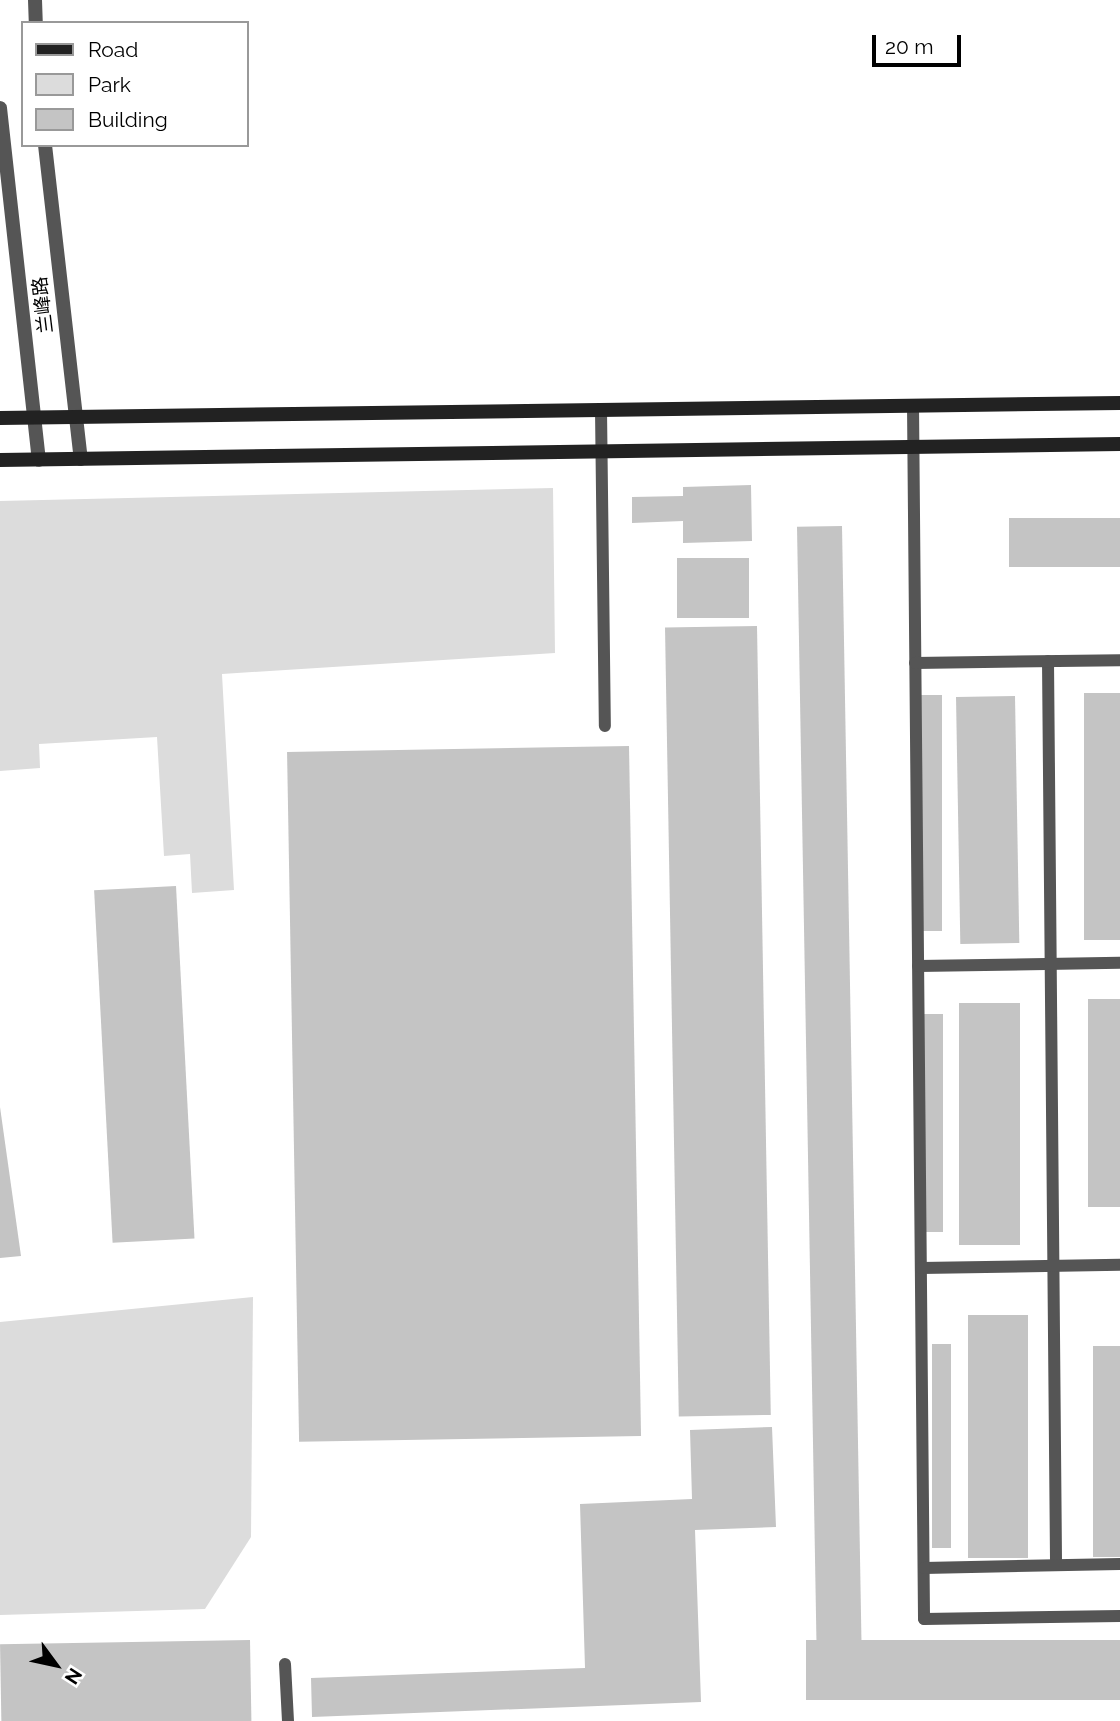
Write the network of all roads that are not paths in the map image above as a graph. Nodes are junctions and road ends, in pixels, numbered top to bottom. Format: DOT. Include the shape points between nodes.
graph roads {
  1 [pos="35,0"];
  2 [pos="36,21"];
  3 [pos="0,108"];
  4 [pos="45,147"];
  5 [pos="1120,402"];
  6 [pos="913,405"];
  7 [pos="601,410"];
  8 [pos="76,417"];
  9 [pos="0,418"];
  10 [pos="34,418"];
  11 [pos="1120,444"];
  12 [pos="914,447"];
  13 [pos="602,452"];
  14 [pos="81,459"];
  15 [pos="0,460"];
  16 [pos="39,460"];
  17 [pos="1120,660"];
  18 [pos="1048,661"];
  19 [pos="915,663"];
  20 [pos="605,726"];
  21 [pos="1120,963"];
  22 [pos="1051,964"];
  23 [pos="918,966"];
  24 [pos="1120,1265"];
  25 [pos="1054,1266"];
  26 [pos="921,1268"];
  27 [pos="1120,1564"];
  28 [pos="1056,1565"];
  29 [pos="924,1567"];
  30 [pos="1120,1616"];
  31 [pos="285,1664"];
  32 [pos="288,1721"];
  1 -- 2 [label="street"];
  3 -- 10 [label="street, 兰峰路"];
  4 -- 8 [label="street, 兰峰路"];
  5 -- 6 [label="street"];
  6 -- 7 [label="street"];
  6 -- 12 [label="lane"];
  7 -- 8 [label="street"];
  7 -- 13 [label="lane"];
  8 -- 10 [label="street"];
  8 -- 14 [label="street, 兰峰路"];
  9 -- 10 [label="street"];
  10 -- 16 [label="street, 兰峰路"];
  11 -- 12 [label="street"];
  12 -- 13 [label="street"];
  12 -- 19 [label="lane"];
  13 -- 14 [label="street"];
  13 -- 20 [label="lane"];
  14 -- 16 [label="street"];
  15 -- 16 [label="street"];
  17 -- 18 [label="lane"];
  18 -- 19 [label="lane"];
  18 -- 22 [label="lane"];
  19 -- 23 [label="lane"];
  21 -- 22 [label="lane"];
  22 -- 23 [label="lane"];
  22 -- 25 [label="lane"];
  23 -- 26 [label="lane"];
  24 -- 25 [label="lane"];
  25 -- 26 [label="lane"];
  25 -- 28 [label="lane"];
  26 -- 29 [label="lane"];
  27 -- 28 [label="lane"];
  28 -- 29 [label="lane"];
  29 -- 30 [label="lane" via="924,1619"];
  31 -- 32 [label="lane"];
}
